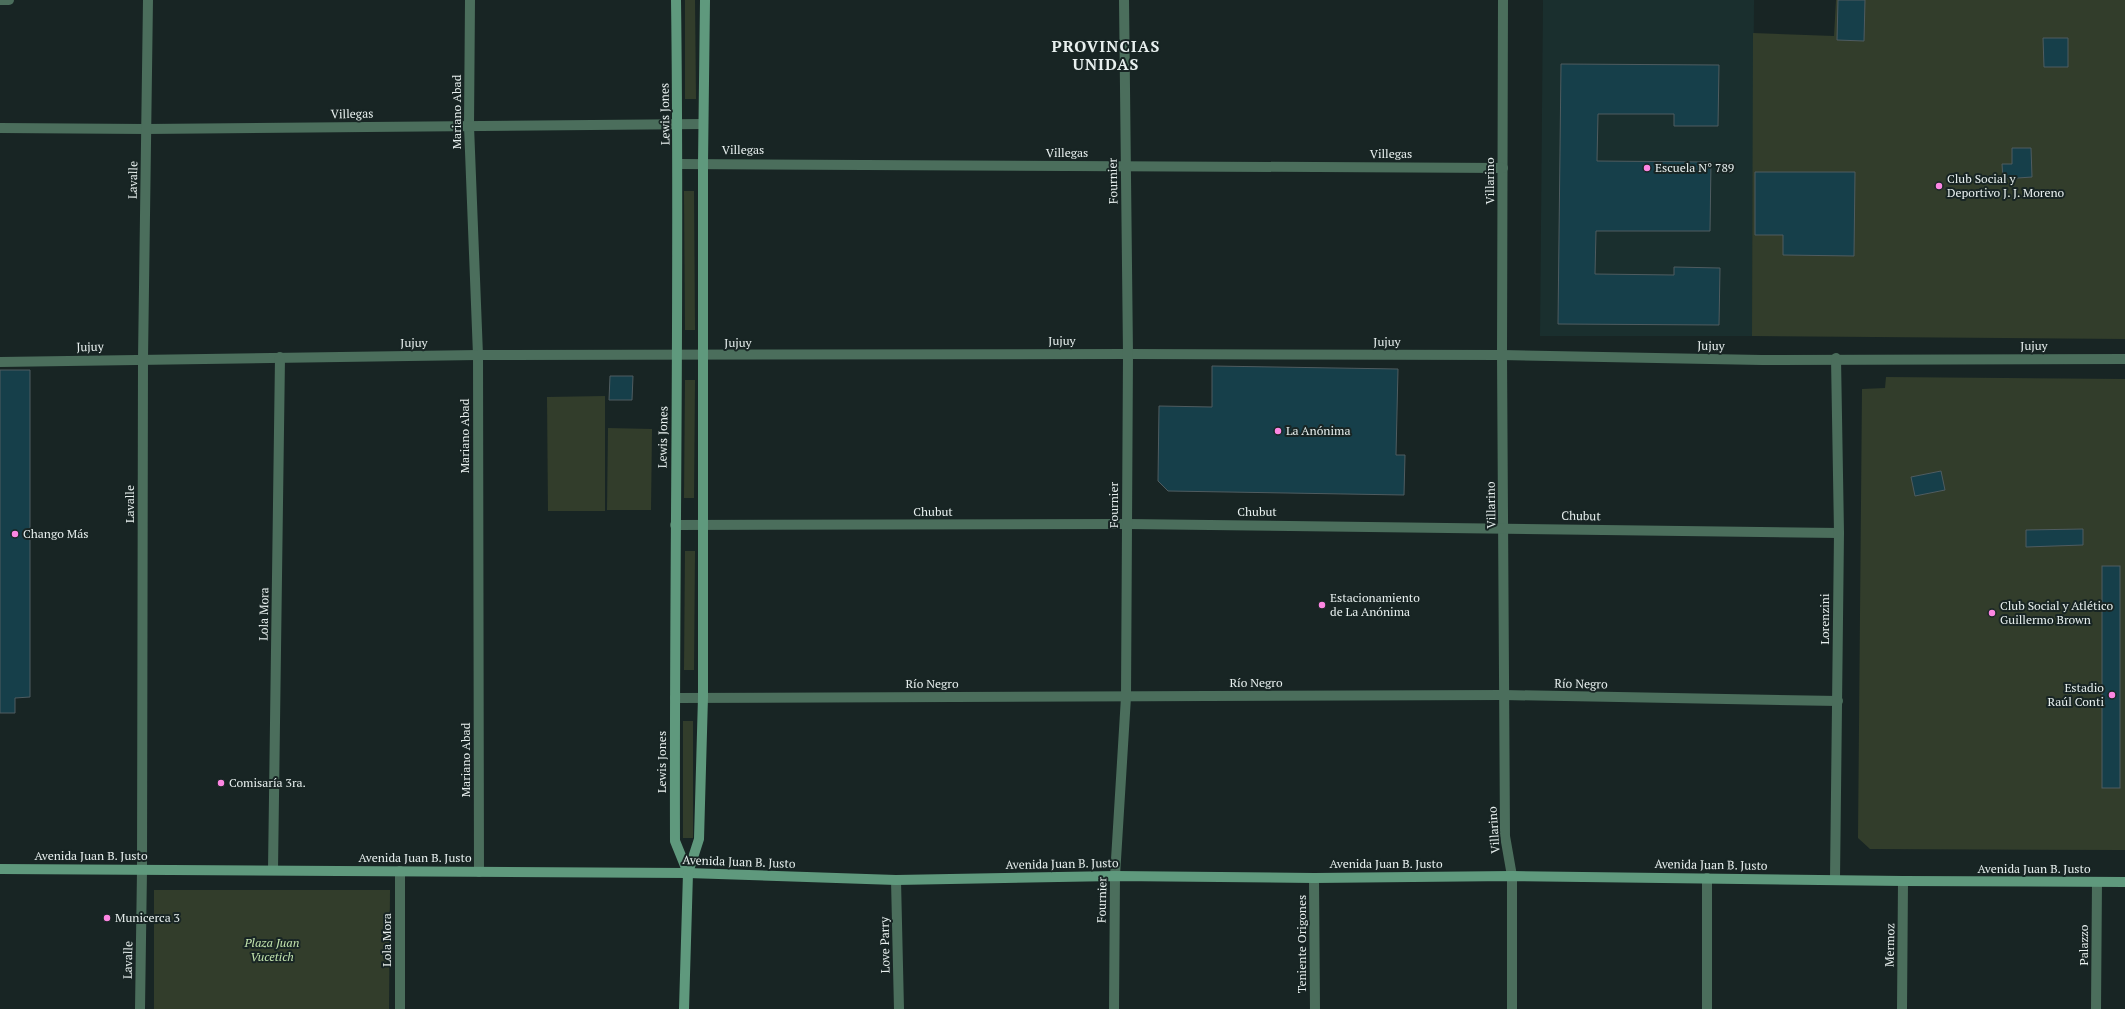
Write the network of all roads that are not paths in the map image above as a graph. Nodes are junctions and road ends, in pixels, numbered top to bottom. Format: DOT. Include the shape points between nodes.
graph roads {
  1 [pos="0,0"];
  2 [pos="9,0"];
  3 [pos="148,0"];
  4 [pos="470,0"];
  5 [pos="676,0"];
  6 [pos="706,0"];
  7 [pos="1124,0"];
  8 [pos="1504,0"];
  9 [pos="703,124"];
  10 [pos="678,125"];
  11 [pos="469,126"];
  12 [pos="0,128"];
  13 [pos="146,129"];
  14 [pos="703,163"];
  15 [pos="678,164"];
  16 [pos="1126,166"];
  17 [pos="1503,168"];
  18 [pos="1128,354"];
  19 [pos="478,355"];
  20 [pos="1502,355"];
  21 [pos="677,356"];
  22 [pos="704,356"];
  23 [pos="280,357"];
  24 [pos="1836,358"];
  25 [pos="143,359"];
  26 [pos="2125,359"];
  27 [pos="0,362"];
  28 [pos="1127,524"];
  29 [pos="675,525"];
  30 [pos="702,526"];
  31 [pos="1504,528"];
  32 [pos="1839,533"];
  33 [pos="1504,695"];
  34 [pos="703,697"];
  35 [pos="1126,697"];
  36 [pos="675,698"];
  37 [pos="1838,701"];
  38 [pos="0,869"];
  39 [pos="142,870"];
  40 [pos="274,870"];
  41 [pos="400,871"];
  42 [pos="479,872"];
  43 [pos="688,873"];
  44 [pos="1115,876"];
  45 [pos="1512,876"];
  46 [pos="1314,878"];
  47 [pos="1707,878"];
  48 [pos="1835,879"];
  49 [pos="896,880"];
  50 [pos="1904,882"];
  51 [pos="2097,882"];
  52 [pos="2125,882"];
  53 [pos="140,1009"];
  54 [pos="400,1009"];
  55 [pos="684,1009"];
  56 [pos="900,1009"];
  57 [pos="1114,1009"];
  58 [pos="1315,1009"];
  59 [pos="1512,1009"];
  60 [pos="1707,1009"];
  61 [pos="1902,1009"];
  62 [pos="2096,1009"];
  1 -- 2 [label="street"];
  3 -- 13 [label="street, Lavalle"];
  4 -- 11 [label="street, Mariano Abad"];
  5 -- 10 [label="main road, Lewis Jones"];
  6 -- 9 [label="main road, Lewis Jones"];
  7 -- 16 [label="street, Fournier"];
  8 -- 17 [label="street, Villarino"];
  9 -- 10 [label="street, Villegas"];
  9 -- 14 [label="main road, Lewis Jones"];
  10 -- 11 [label="street, Villegas"];
  10 -- 15 [label="main road, Lewis Jones"];
  11 -- 13 [label="street, Villegas"];
  11 -- 19 [label="street, Mariano Abad"];
  12 -- 13 [label="street, Villegas"];
  13 -- 25 [label="street, Lavalle"];
  14 -- 15 [label="street, Villegas"];
  14 -- 16 [label="street, Villegas"];
  14 -- 22 [label="main road, Lewis Jones"];
  15 -- 21 [label="main road, Lewis Jones"];
  16 -- 17 [label="street, Villegas"];
  16 -- 18 [label="street, Fournier"];
  17 -- 20 [label="street, Villarino"];
  18 -- 20 [label="street, Jujuy"];
  18 -- 22 [label="street, Jujuy"];
  18 -- 28 [label="street, Fournier"];
  19 -- 21 [label="street, Jujuy"];
  19 -- 23 [label="street, Jujuy"];
  19 -- 42 [label="street, Mariano Abad"];
  20 -- 24 [label="street, Jujuy" via="1762,360"];
  20 -- 31 [label="street, Villarino"];
  21 -- 22 [label="street, Jujuy"];
  21 -- 29 [label="main road, Lewis Jones"];
  22 -- 30 [label="main road, Lewis Jones"];
  23 -- 25 [label="street, Jujuy"];
  23 -- 40 [label="street, Lola Mora"];
  24 -- 26 [label="street, Jujuy"];
  24 -- 32 [label="street, Lorenzini"];
  25 -- 27 [label="street, Jujuy"];
  25 -- 39 [label="street, Lavalle"];
  28 -- 30 [label="street, Chubut"];
  28 -- 31 [label="street, Chubut"];
  28 -- 35 [label="street, Fournier"];
  29 -- 30 [label="street, Chubut"];
  29 -- 36 [label="main road, Lewis Jones"];
  30 -- 34 [label="main road, Lewis Jones"];
  31 -- 32 [label="street, Chubut"];
  31 -- 33 [label="street, Villarino"];
  32 -- 37 [label="street, Lorenzini"];
  33 -- 35 [label="street, Río Negro"];
  33 -- 37 [label="street, Río Negro"];
  33 -- 45 [label="street, Villarino" via="1505,836"];
  34 -- 35 [label="street, Río Negro"];
  34 -- 36 [label="street, Río Negro"];
  34 -- 43 [label="main road, Lewis Jones" via="699,839"];
  35 -- 44 [label="street, Fournier"];
  36 -- 43 [label="main road, Lewis Jones" via="675,841"];
  37 -- 48 [label="street, Lorenzini"];
  38 -- 39 [label="main road, Avenida Juan B. Justo"];
  39 -- 40 [label="main road, Avenida Juan B. Justo"];
  39 -- 53 [label="street, Lavalle"];
  40 -- 41 [label="main road, Avenida Juan B. Justo"];
  41 -- 42 [label="main road, Avenida Juan B. Justo"];
  41 -- 54 [label="street, Lola Mora"];
  42 -- 43 [label="main road, Avenida Juan B. Justo"];
  43 -- 49 [label="main road, Avenida Juan B. Justo"];
  43 -- 55 [label="main road, Lewis Jones"];
  44 -- 46 [label="main road, Avenida Juan B. Justo"];
  44 -- 49 [label="main road, Avenida Juan B. Justo"];
  44 -- 57 [label="street, Fournier"];
  45 -- 46 [label="main road, Avenida Juan B. Justo"];
  45 -- 47 [label="main road, Avenida Juan B. Justo"];
  45 -- 59 [label="street, Villarino"];
  46 -- 58 [label="street, Teniente Origones"];
  47 -- 48 [label="main road, Avenida Juan B. Justo"];
  47 -- 60 [label="street"];
  48 -- 50 [label="main road, Avenida Juan B. Justo"];
  49 -- 56 [label="street, Love Parry"];
  50 -- 51 [label="main road, Avenida Juan B. Justo"];
  50 -- 61 [label="street, Mermoz"];
  51 -- 52 [label="main road, Avenida Juan B. Justo"];
  51 -- 62 [label="street, Palazzo"];
}
